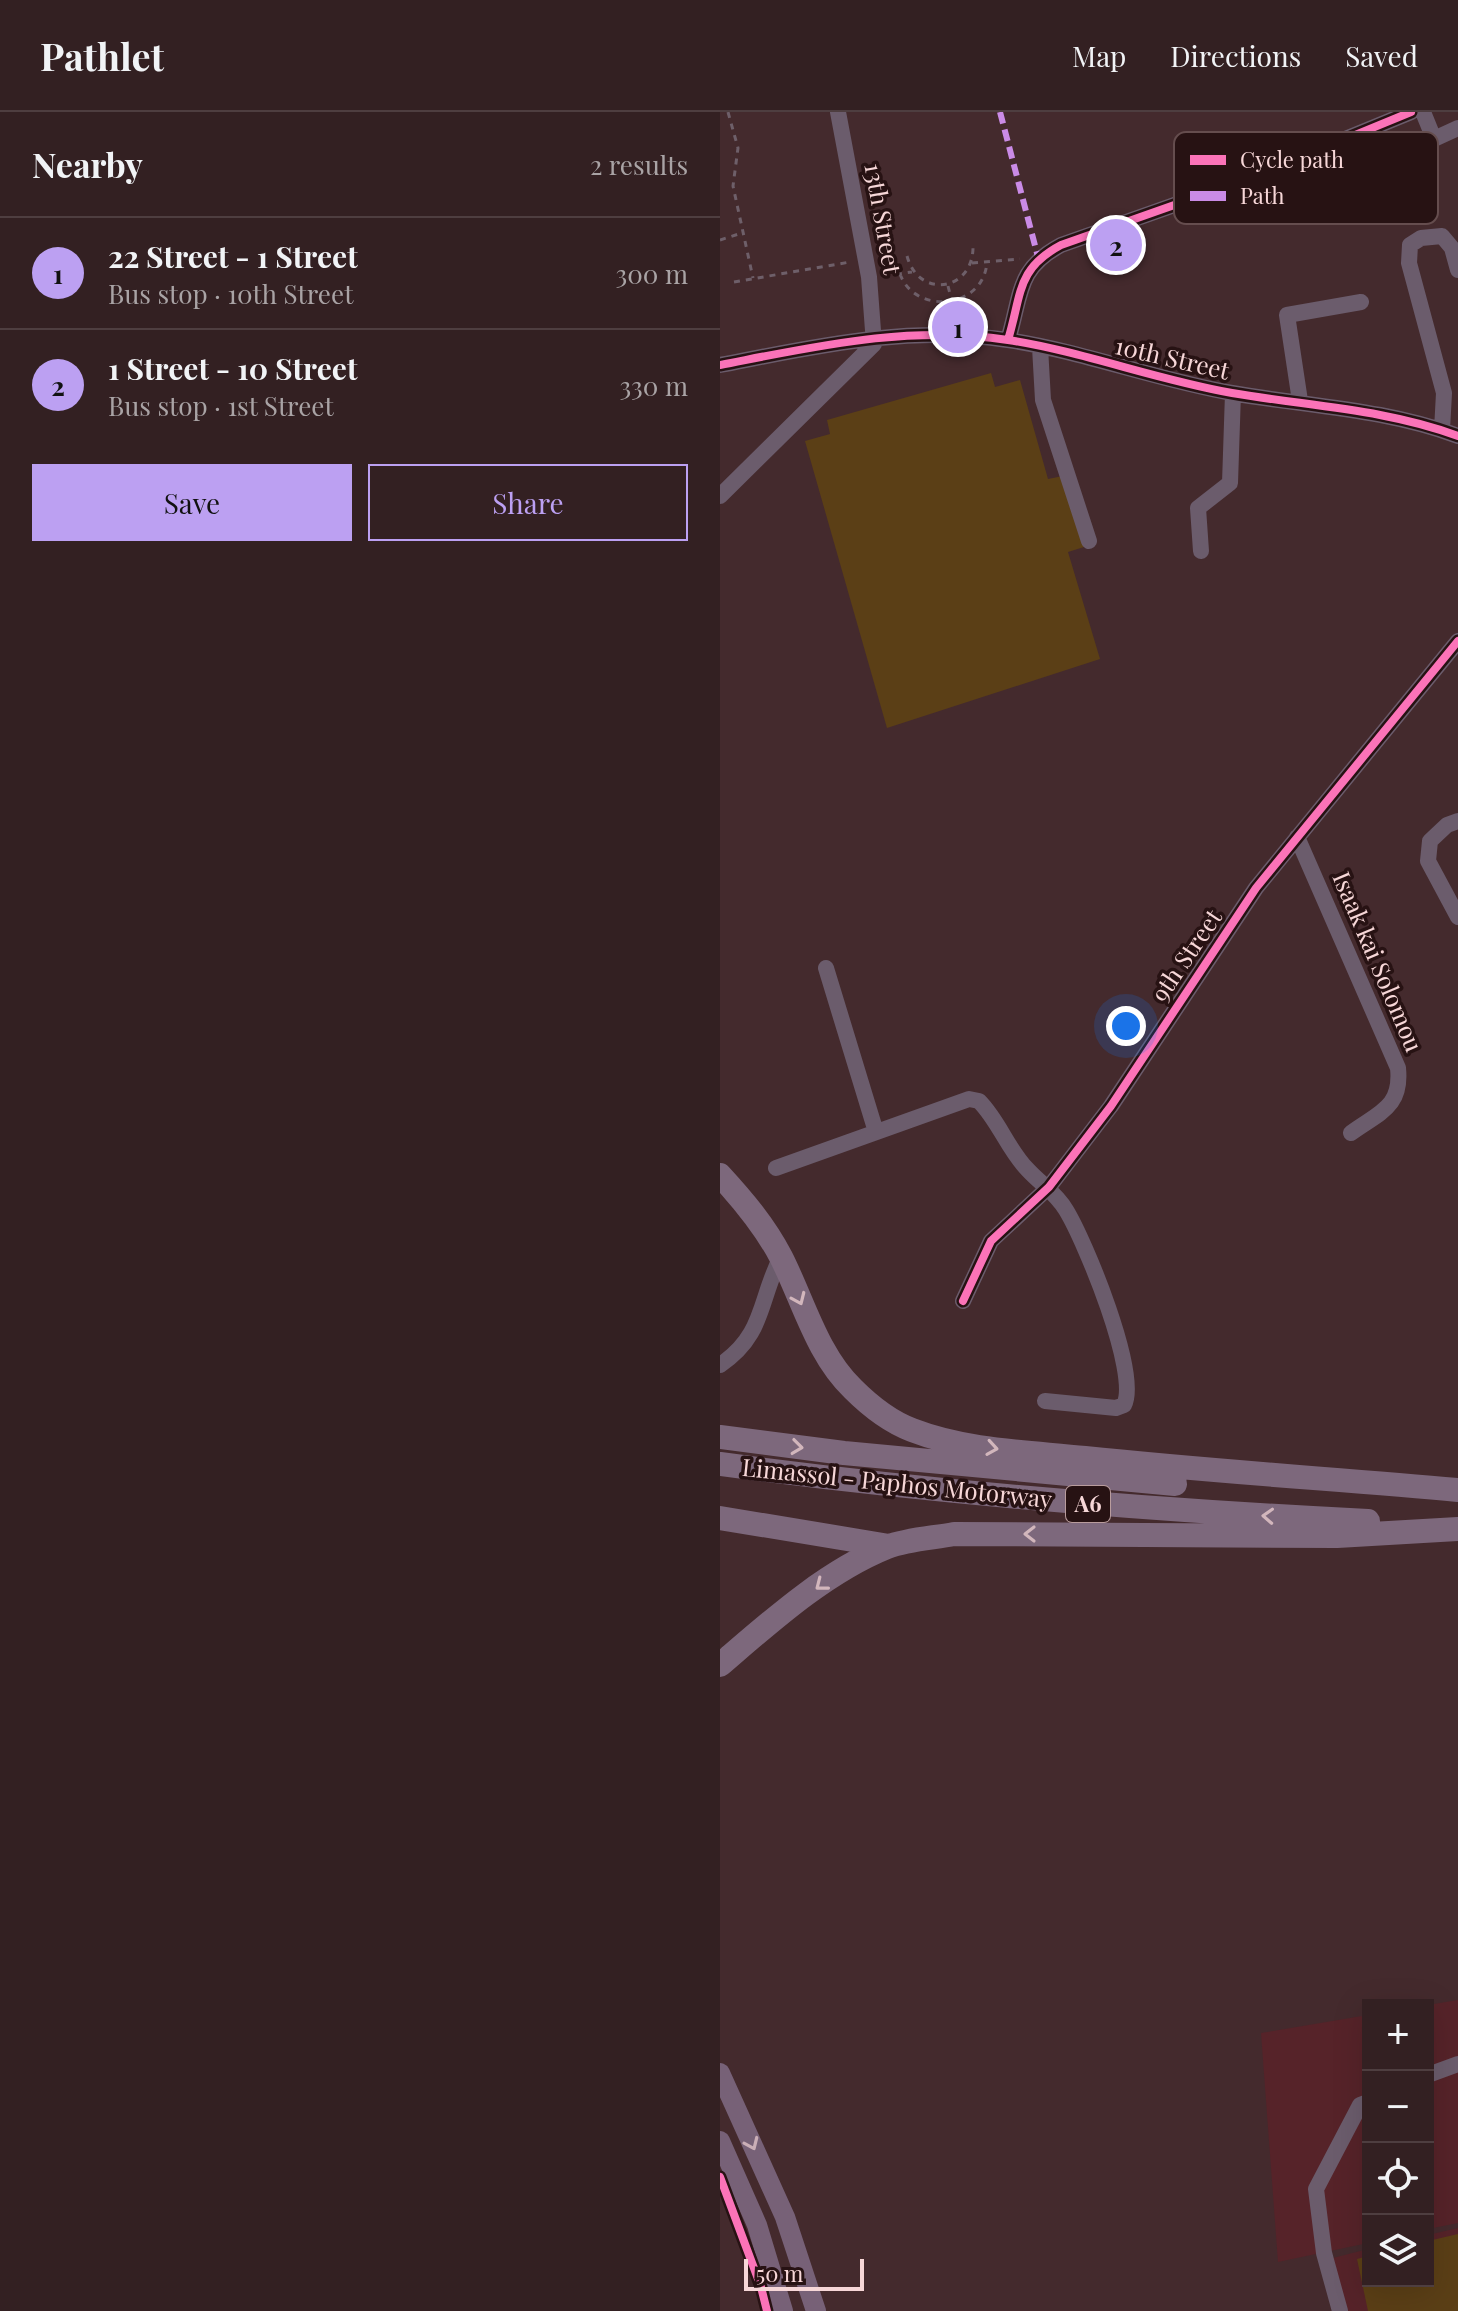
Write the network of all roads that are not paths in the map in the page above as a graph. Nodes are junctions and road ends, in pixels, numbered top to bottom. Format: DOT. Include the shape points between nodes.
graph roads {
  1 [pos="838,112"];
  2 [pos="1411,112"];
  3 [pos="1423,112"];
  4 [pos="1458,128"];
  5 [pos="1362,132"];
  6 [pos="1431,132"];
  7 [pos="1438,137"];
  8 [pos="1174,205"];
  9 [pos="1458,270"];
  10 [pos="1361,302"];
  11 [pos="876,335"];
  12 [pos="1008,340"];
  13 [pos="1040,347"];
  14 [pos="720,365"];
  15 [pos="1451,391"];
  16 [pos="1233,393"];
  17 [pos="1300,401"];
  18 [pos="1450,433"];
  19 [pos="720,496"];
  20 [pos="1089,541"];
  21 [pos="1201,551"];
  22 [pos="1458,641"];
  23 [pos="1458,821"];
  24 [pos="1297,837"];
  25 [pos="1458,917"];
  26 [pos="826,968"];
  27 [pos="876,1132"];
  28 [pos="1351,1133"];
  29 [pos="776,1168"];
  30 [pos="720,1175"];
  31 [pos="1049,1187"];
  32 [pos="781,1257"];
  33 [pos="963,1301"];
  34 [pos="720,1365"];
  35 [pos="1045,1401"];
  36 [pos="720,1437"];
  37 [pos="720,1464"];
  38 [pos="1458,1491"];
  39 [pos="720,1518"];
  40 [pos="1458,1527"];
  41 [pos="889,1546"];
  42 [pos="720,1665"];
  43 [pos="1458,2064"];
  44 [pos="720,2073"];
  45 [pos="1434,2073"];
  46 [pos="1362,2104"];
  47 [pos="720,2141"];
  48 [pos="779,2307"];
  49 [pos="816,2311"];
  50 [pos="1340,2311"];
  1 -- 11 [label="street, 13th Street"];
  2 -- 5 [label="street"];
  3 -- 6 [label="street"];
  4 -- 7 [label="street"];
  8 -- 12 [label="street" via="1038,257 1026,275"];
  9 -- 15 [label="street" via="1442,236 1410,245 1409,263"];
  10 -- 17 [label="street" via="1287,315"];
  11 -- 12 [label="street, 10th Street"];
  11 -- 14 [label="street, 10th Street"];
  11 -- 19 [label="street" via="856,365"];
  12 -- 13 [label="street, 10th Street"];
  13 -- 16 [label="street, 10th Street"];
  13 -- 20 [label="street" via="1043,400"];
  15 -- 18 [label="street"];
  16 -- 17 [label="street, 10th Street"];
  16 -- 21 [label="street" via="1230,483 1198,508"];
  17 -- 18 [label="street, 10th Street"];
  22 -- 24 [label="street, 9th Street"];
  23 -- 25 [label="street" via="1430,841 1428,861"];
  24 -- 28 [label="street, Isaak kai Solomou" via="1398,1068 1400,1087 1394,1102"];
  24 -- 31 [label="street, 9th Street"];
  26 -- 27 [label="street"];
  27 -- 29 [label="street"];
  27 -- 31 [label="street" via="969,1099 979,1101 1027,1169"];
  30 -- 32 [label="highway"];
  31 -- 33 [label="street, 9th Street" via="991,1241"];
  31 -- 35 [label="street" via="1066,1210 1100,1282 1129,1395 1116,1408"];
  32 -- 34 [label="street" via="752,1334"];
  32 -- 38 [label="highway, one-way" via="837,1370 852,1388 911,1429 1003,1449"];
  36 -- 38 [label="highway, Limassol - Paphos Motorway / A6, one-way" via="1182,1485"];
  40 -- 37 [label="highway, Limassol - Paphos Motorway / A6, one-way" via="1161,1510 856,1483"];
  39 -- 41 [label="highway"];
  40 -- 41 [label="highway, one-way" via="1337,1536 954,1534"];
  41 -- 42 [label="highway, one-way" via="834,1574"];
  43 -- 45 [label="street"];
  44 -- 49 [label="main road, one-way" via="785,2217"];
  46 -- 50 [label="street" via="1316,2189 1324,2253"];
  47 -- 48 [label="main road" via="757,2225"];
}
